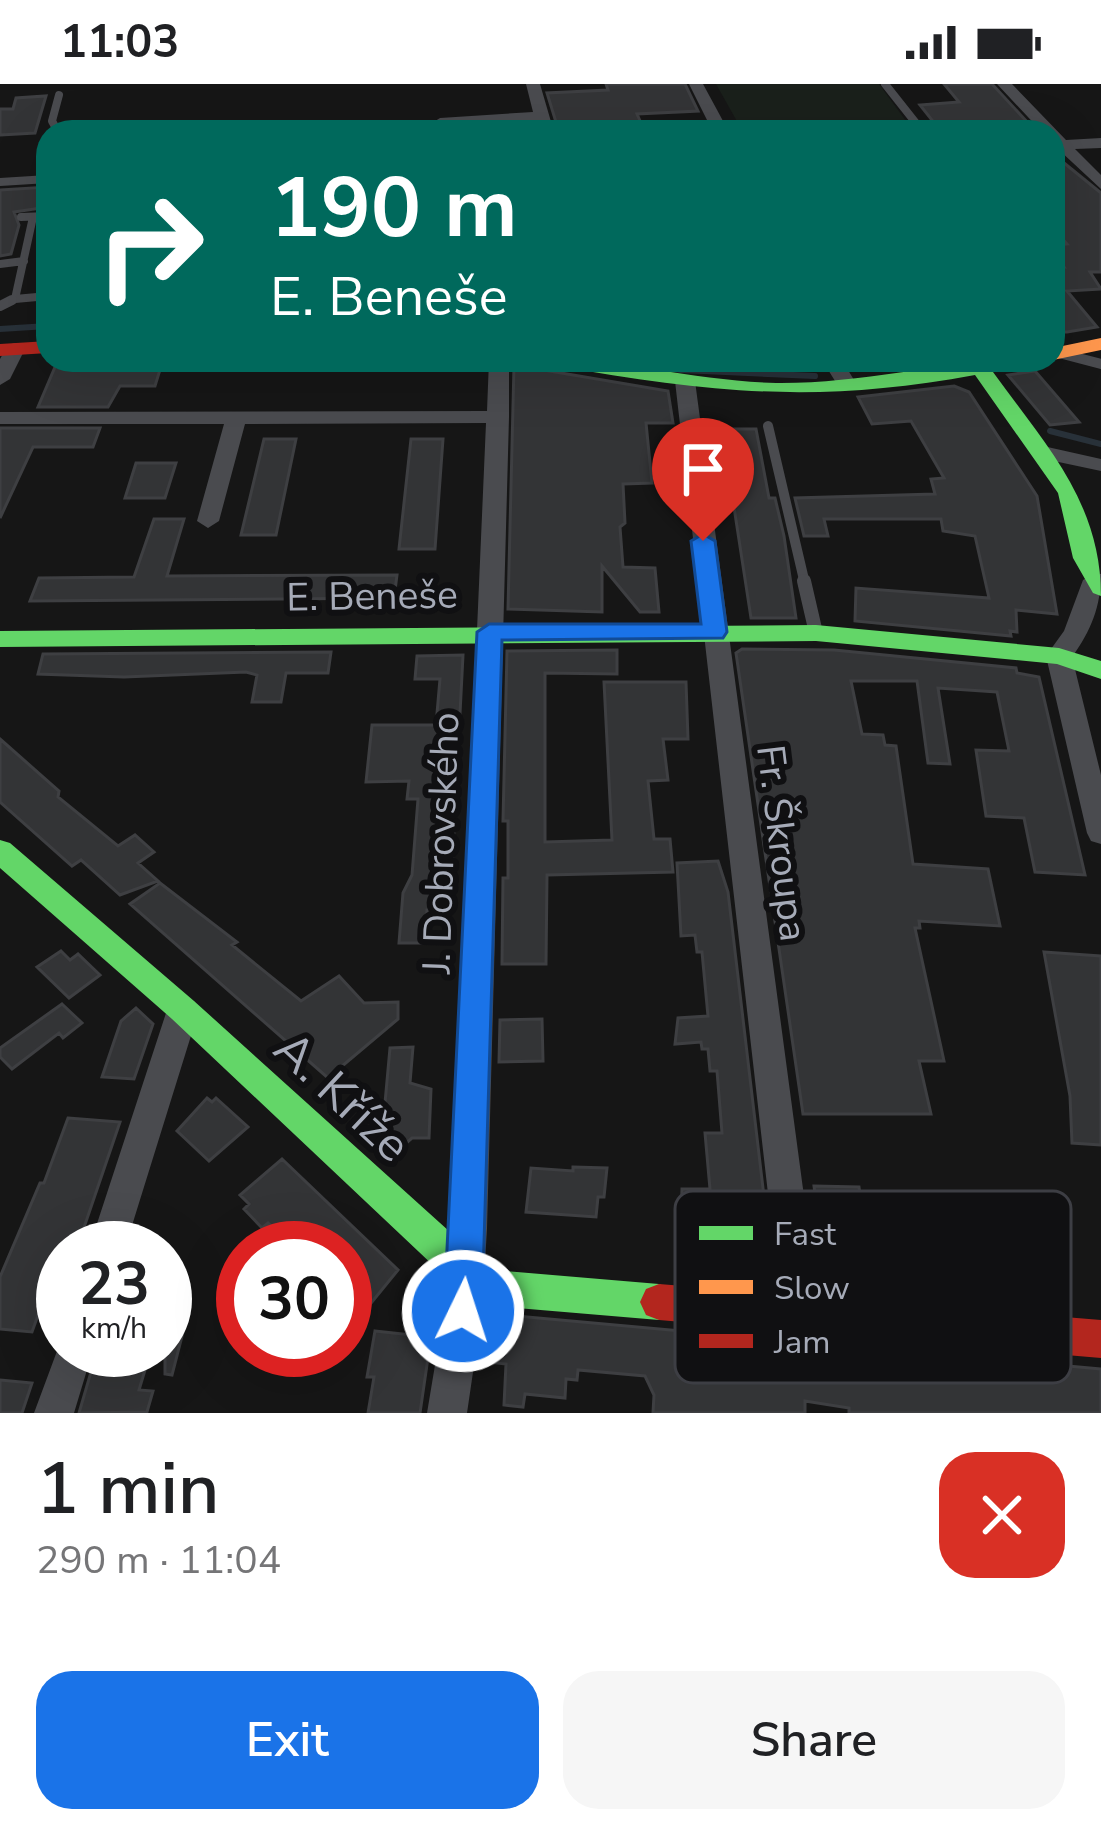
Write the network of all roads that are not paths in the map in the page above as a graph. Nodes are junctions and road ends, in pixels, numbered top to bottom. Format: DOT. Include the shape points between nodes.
graph roads {
  1 [pos="533,84"];
  2 [pos="696,84"];
  3 [pos="885,84"];
  4 [pos="1004,84"];
  5 [pos="59,95"];
  6 [pos="53,120"];
  7 [pos="543,120"];
  8 [pos="715,120"];
  9 [pos="914,120"];
  10 [pos="1037,120"];
  11 [pos="1065,140"];
  12 [pos="1101,143"];
  13 [pos="1065,149"];
  14 [pos="36,180"];
  15 [pos="0,182"];
  16 [pos="1101,184"];
  17 [pos="36,217"];
  18 [pos="24,262"];
  19 [pos="0,264"];
  20 [pos="36,297"];
  21 [pos="15,299"];
  22 [pos="0,306"];
  23 [pos="1101,344"];
  24 [pos="8,349"];
  25 [pos="1065,349"];
  26 [pos="1065,354"];
  27 [pos="1101,364"];
  28 [pos="499,372"];
  29 [pos="631,372"];
  30 [pos="839,372"];
  31 [pos="958,372"];
  32 [pos="983,372"];
  33 [pos="0,379"];
  34 [pos="685,381"];
  35 [pos="848,386"];
  36 [pos="499,417"];
  37 [pos="0,418"];
  38 [pos="236,418"];
  39 [pos="768,426"];
  40 [pos="1042,452"];
  41 [pos="1101,465"];
  42 [pos="208,521"];
  43 [pos="1098,584"];
  44 [pos="489,632"];
  45 [pos="715,632"];
  46 [pos="816,633"];
  47 [pos="0,639"];
  48 [pos="1060,656"];
  49 [pos="1101,670"];
  50 [pos="1101,832"];
  51 [pos="0,852"];
  52 [pos="183,1010"];
  53 [pos="785,1191"];
  54 [pos="115,1221"];
  55 [pos="466,1272"];
  56 [pos="675,1304"];
  57 [pos="1071,1338"];
  58 [pos="1101,1340"];
  59 [pos="65,1377"];
  60 [pos="53,1413"];
  61 [pos="446,1413"];
  1 -- 7 [label="street"];
  2 -- 8 [label="street"];
  3 -- 9 [label="lane"];
  4 -- 10 [label="street"];
  5 -- 6 [label="lane"];
  11 -- 12 [label="street"];
  13 -- 16 [label="street"];
  14 -- 15 [label="lane"];
  17 -- 18 [label="lane" via="27,217"];
  18 -- 19 [label="lane"];
  18 -- 21 [label="lane"];
  20 -- 21 [label="lane"];
  21 -- 22 [label="lane"];
  23 -- 25 [label="street"];
  24 -- 33 [label="street"];
  26 -- 27 [label="lane"];
  28 -- 36 [label="street, J. Dobrovského"];
  29 -- 34 [label="street"];
  30 -- 35 [label="street"];
  31 -- 35 [label="street"];
  32 -- 40 [label="street"];
  34 -- 35 [label="street"];
  34 -- 45 [label="street, Fr. Škroupa"];
  36 -- 38 [label="street"];
  36 -- 44 [label="street, J. Dobrovského"];
  37 -- 38 [label="street"];
  38 -- 42 [label="street"];
  39 -- 46 [label="lane"];
  40 -- 41 [label="street"];
  40 -- 43 [label="street" via="1071,498"];
  43 -- 48 [label="street"];
  44 -- 45 [label="street, E. Beneše"];
  44 -- 47 [label="street, E. Beneše"];
  44 -- 55 [label="street, J. Dobrovského"];
  45 -- 46 [label="street, E. Beneše"];
  45 -- 53 [label="street, Fr. Škroupa"];
  46 -- 48 [label="street, E. Beneše"];
  48 -- 49 [label="street, E. Beneše"];
  48 -- 50 [label="street"];
  51 -- 52 [label="street, A. Kříže"];
  52 -- 54 [label="street"];
  52 -- 55 [label="street, A. Kříže"];
  55 -- 56 [label="street, A. Kříže" via="504,1288"];
  55 -- 61 [label="street, J. Dobrovského"];
  57 -- 58 [label="street, A. Kříže"];
  59 -- 60 [label="street"];
}
